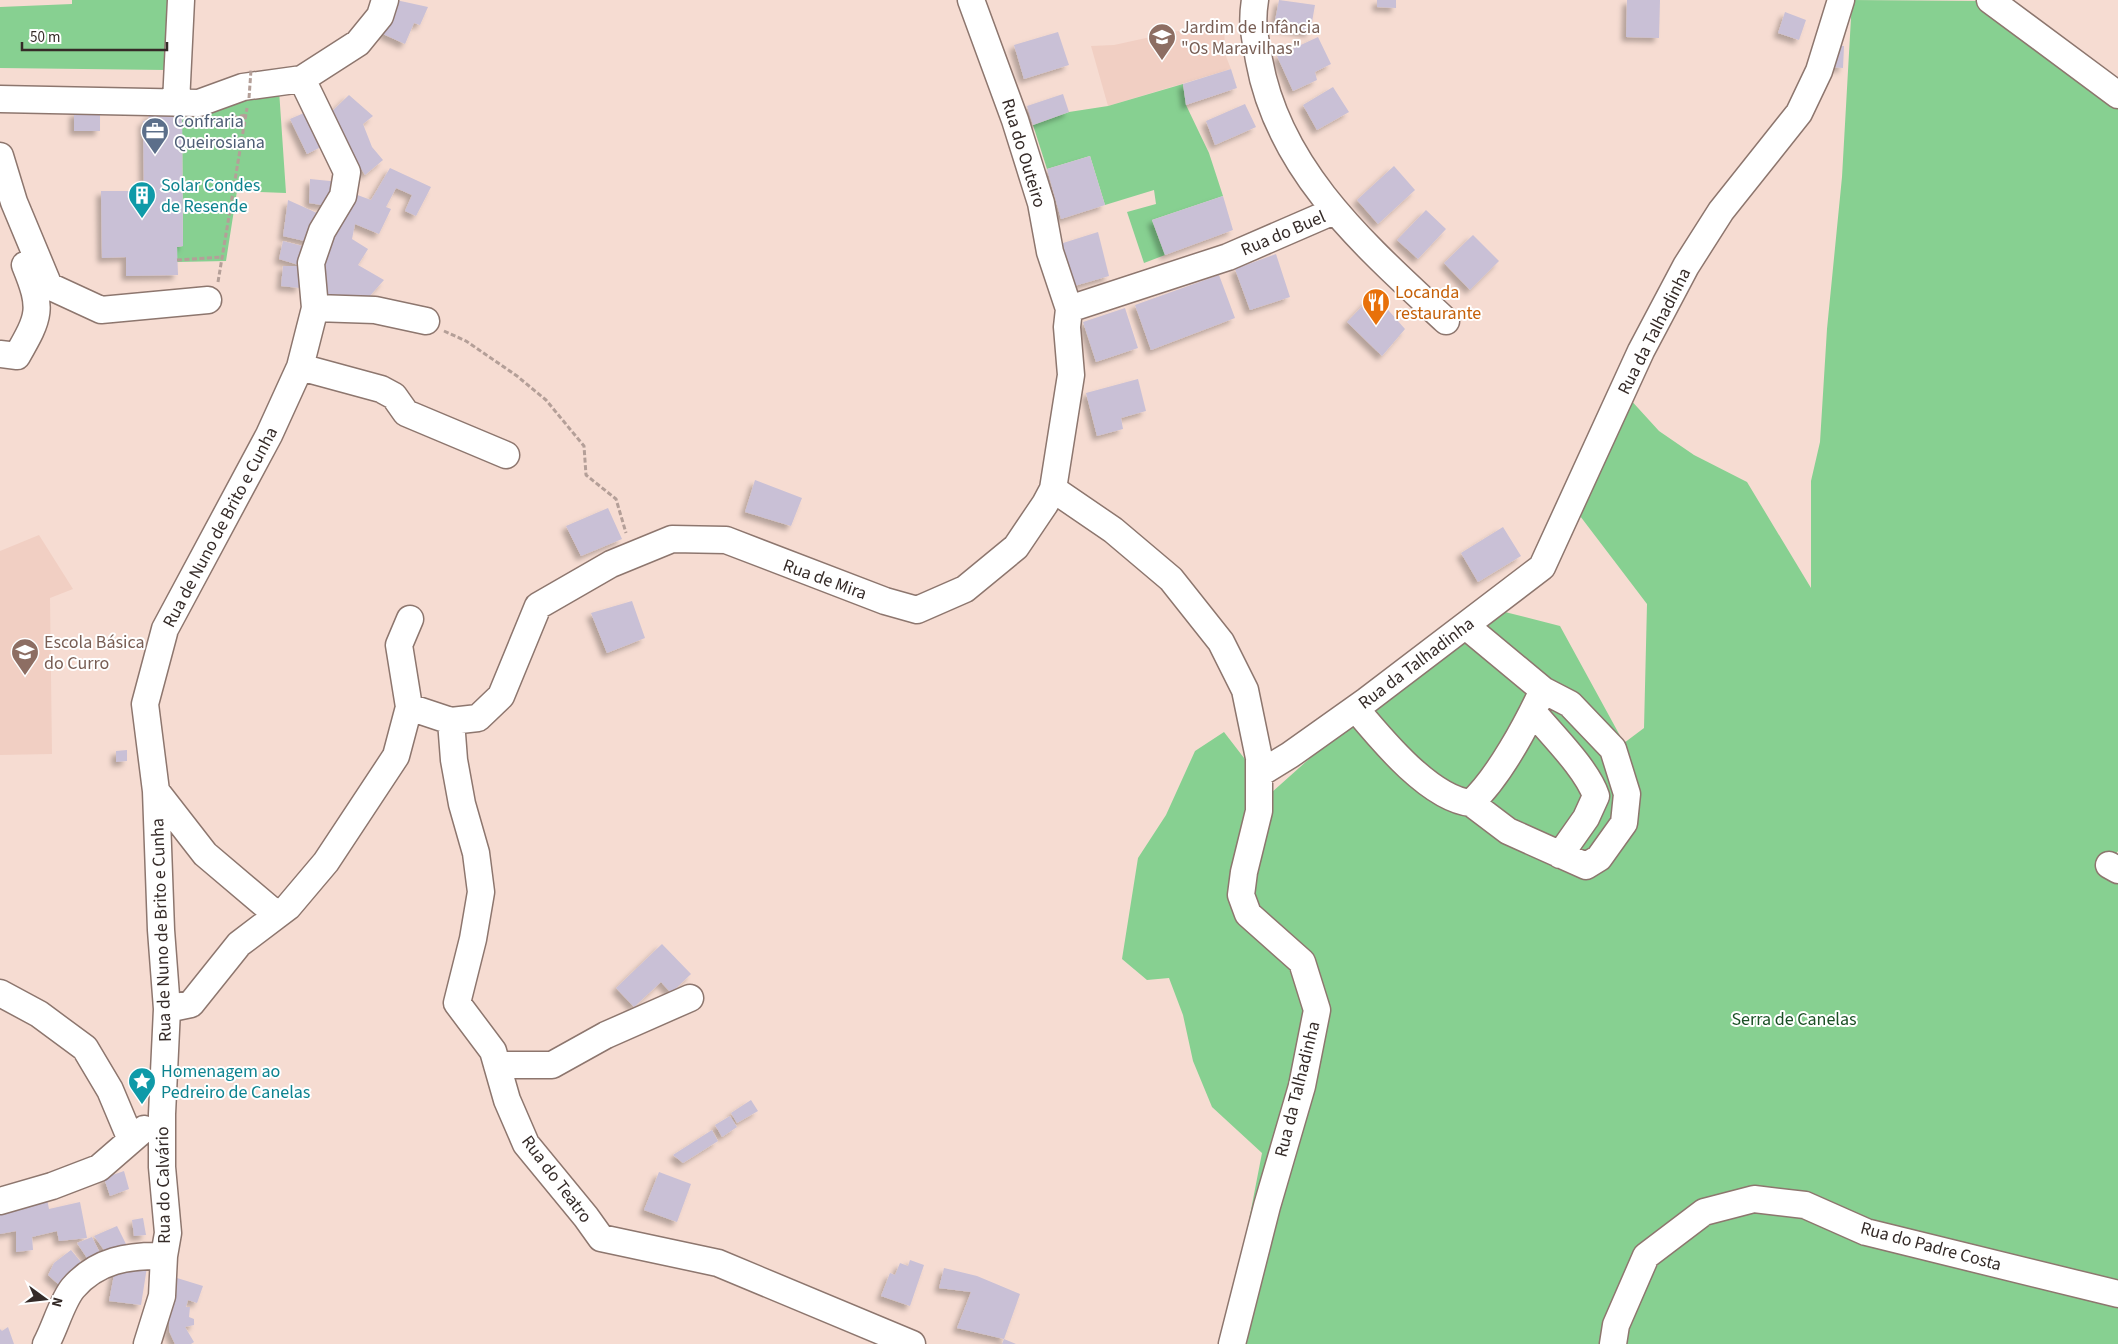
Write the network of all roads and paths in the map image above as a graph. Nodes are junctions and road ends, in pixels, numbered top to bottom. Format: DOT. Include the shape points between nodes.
graph roads {
  1 [pos="181,0"];
  2 [pos="385,0"];
  3 [pos="971,0"];
  4 [pos="1255,0"];
  5 [pos="1841,0"];
  6 [pos="1990,0"];
  7 [pos="251,70"];
  8 [pos="302,79"];
  9 [pos="2118,95"];
  10 [pos="0,98"];
  11 [pos="176,103"];
  12 [pos="0,156"];
  13 [pos="0,202"];
  14 [pos="1334,211"];
  15 [pos="223,257"];
  16 [pos="177,260"];
  17 [pos="213,292"];
  18 [pos="314,308"];
  19 [pos="1069,309"];
  20 [pos="426,321"];
  21 [pos="1446,321"];
  22 [pos="0,354"];
  23 [pos="300,367"];
  24 [pos="506,455"];
  25 [pos="1053,489"];
  26 [pos="631,556"];
  27 [pos="410,619"];
  28 [pos="1466,626"];
  29 [pos="1538,701"];
  30 [pos="409,707"];
  31 [pos="1356,709"];
  32 [pos="451,721"];
  33 [pos="1259,774"];
  34 [pos="156,790"];
  35 [pos="1471,803"];
  36 [pos="1560,855"];
  37 [pos="277,915"];
  38 [pos="0,993"];
  39 [pos="690,998"];
  40 [pos="167,1009"];
  41 [pos="497,1065"];
  42 [pos="162,1114"];
  43 [pos="131,1140"];
  44 [pos="0,1201"];
  45 [pos="164,1256"];
  46 [pos="2118,1294"];
  47 [pos="154,1339"];
  48 [pos="46,1344"];
  49 [pos="912,1344"];
  50 [pos="1232,1344"];
  51 [pos="1613,1344"];
  1 -- 11 [label="street"];
  2 -- 8 [label="street" via="380,16 358,42"];
  3 -- 19 [label="street, Rua do Outeiro" via="1015,120 1041,203 1050,252"];
  4 -- 14 [label="street, Rua do Buel" via="1252,21 1264,88 1293,151"];
  5 -- 28 [label="street, Rua da Talhadinha" via="1819,71 1799,113 1721,211 1686,266 1641,351 1542,567"];
  6 -- 9 [label="street"];
  7 -- 15 [label="path, bridge"];
  8 -- 11 [label="street" via="243,87 199,103"];
  8 -- 18 [label="street, Rua de Nuno de Brito e Cunha" via="347,172 343,196 322,231 311,262"];
  10 -- 11 [label="street"];
  12 -- 17 [label="street" via="14,202 48,286 101,310"];
  13 -- 22 [label="street" via="34,287 38,311 32,330 17,356"];
  14 -- 19 [label="street, Rua do Buel" via="1228,257"];
  14 -- 21 [label="street" via="1368,248"];
  15 -- 16 [label="path"];
  15 -- 17 [label="path"];
  18 -- 20 [label="street" via="375,310"];
  18 -- 23 [label="street, Rua de Nuno de Brito e Cunha"];
  19 -- 25 [label="street, Rua de Mira" via="1067,327 1071,375"];
  20 -- 26 [label="path" via="466,342 518,376 546,400 584,446 586,475 616,499"];
  23 -- 24 [label="street" via="381,389 394,396 406,413"];
  23 -- 34 [label="street, Rua de Nuno de Brito e Cunha" via="269,435 165,629 145,704"];
  25 -- 26 [label="street, Rua de Mira" via="1016,547 965,589 917,610 884,601 726,540 672,539"];
  25 -- 33 [label="street" via="1113,530 1171,579 1221,642 1245,690 1259,758"];
  26 -- 32 [label="street, Rua de Mira" via="538,606 501,696 478,718"];
  27 -- 30 [label="street" via="399,645"];
  28 -- 29 [label="street"];
  28 -- 31 [label="street, Rua da Talhadinha"];
  29 -- 35 [label="street" via="1486,788"];
  29 -- 36 [label="street" via="1593,786 1596,796 1586,818"];
  29 -- 36 [label="street" via="1570,704 1613,749 1627,794 1624,823 1599,858 1586,866"];
  30 -- 32 [label="street"];
  30 -- 37 [label="street" via="396,756 326,862 288,908"];
  31 -- 33 [label="street, Rua da Talhadinha"];
  31 -- 35 [label="street" via="1389,749 1434,787"];
  32 -- 41 [label="street, Rua do Teatro" via="454,760 476,853 481,892 473,940 456,1003 493,1052"];
  33 -- 50 [label="street, Rua da Talhadinha" via="1259,812 1241,895 1248,914 1302,962 1317,1010 1302,1086"];
  34 -- 37 [label="street" via="205,854"];
  34 -- 40 [label="street, Rua de Nuno de Brito e Cunha"];
  35 -- 36 [label="street" via="1508,830"];
  37 -- 40 [label="street" via="239,944 191,1004"];
  38 -- 43 [label="street" via="38,1014 85,1048 110,1090"];
  39 -- 41 [label="street" via="606,1035 552,1065"];
  40 -- 42 [label="street, Rua de Nuno de Brito e Cunha"];
  41 -- 49 [label="street, Rua do Teatro" via="507,1100 526,1144 601,1238 718,1263"];
  42 -- 43 [label="street"];
  42 -- 45 [label="street, Rua do Calvário" via="162,1168 168,1233"];
  43 -- 44 [label="street" via="98,1168"];
  45 -- 47 [label="street, Rua do Calvário" via="162,1296"];
  45 -- 48 [label="street" via="137,1256 98,1266 72,1289"];
  46 -- 51 [label="street, Rua do Padre Costa" via="1866,1232 1805,1205 1754,1199 1704,1212 1646,1256 1616,1324"];
}
